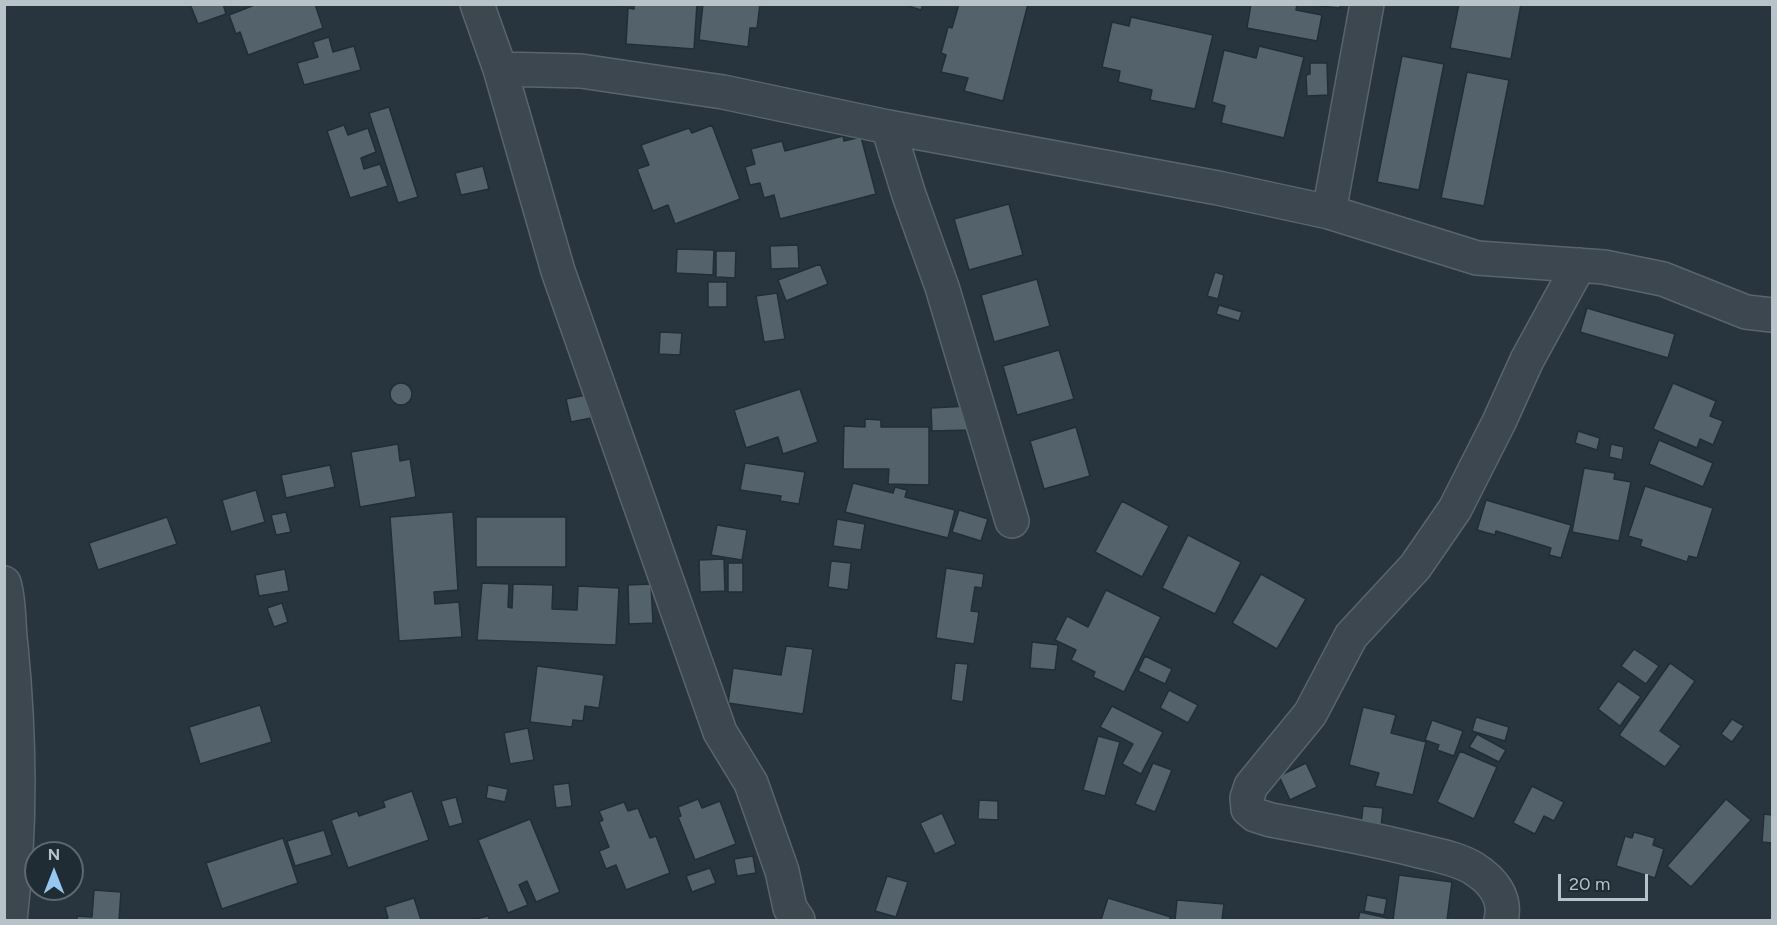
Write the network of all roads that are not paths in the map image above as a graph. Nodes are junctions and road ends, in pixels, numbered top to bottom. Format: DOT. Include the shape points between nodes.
graph roads {
  1 [pos="477,4"];
  2 [pos="1367,4"];
  3 [pos="500,69"];
  4 [pos="888,127"];
  5 [pos="1329,212"];
  6 [pos="1580,265"];
  7 [pos="1773,315"];
  8 [pos="1012,521"];
  9 [pos="4,583"];
  10 [pos="10,921"];
  11 [pos="798,921"];
  12 [pos="1501,921"];
  1 -- 3 [label="street"];
  2 -- 5 [label="street"];
  3 -- 4 [label="street" via="617,76 723,92"];
  3 -- 11 [label="street" via="566,294 720,732 751,783 782,871 790,908"];
  4 -- 5 [label="street"];
  4 -- 8 [label="street" via="945,298"];
  5 -- 6 [label="street" via="1477,258"];
  6 -- 7 [label="street" via="1663,279 1746,312"];
  6 -- 12 [label="street" via="1527,360 1455,509 1415,567 1351,636 1310,714 1251,786 1247,798 1248,809 1271,820 1393,844 1472,868 1498,891 1504,909"];
  9 -- 10 [label="street" via="18,752 16,870"];
}
